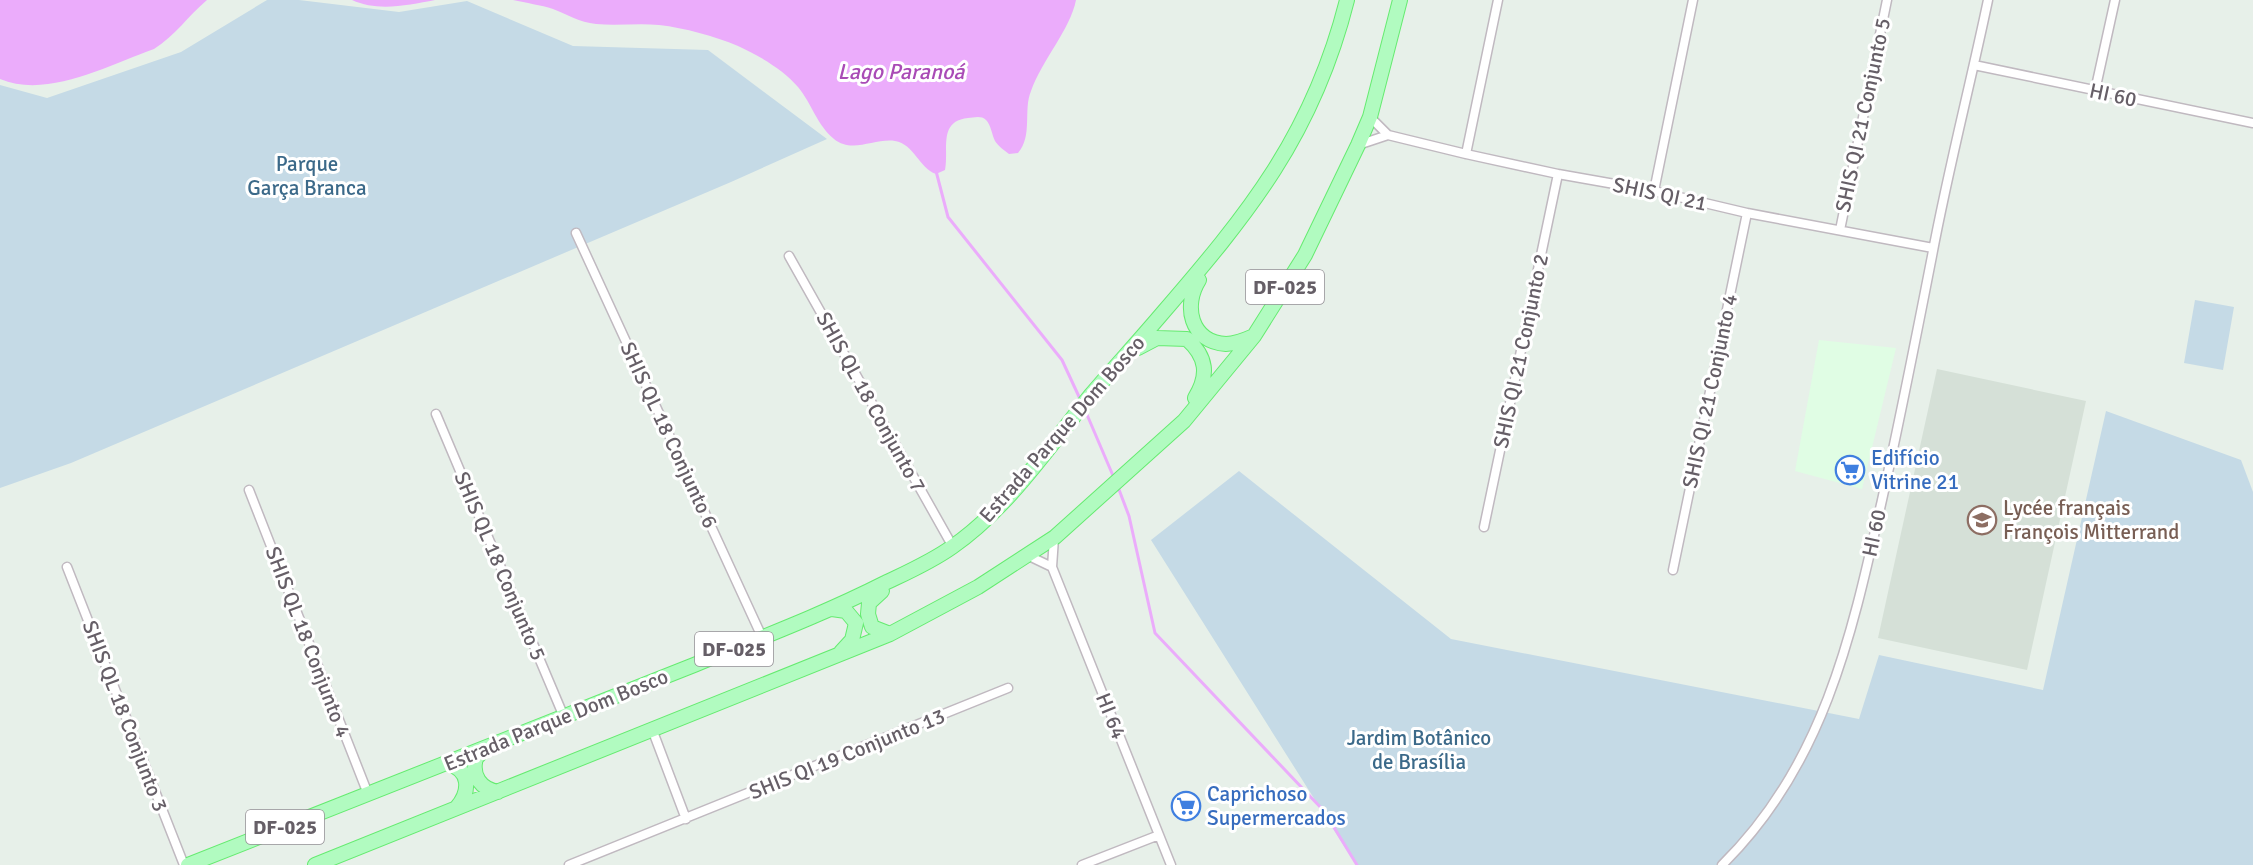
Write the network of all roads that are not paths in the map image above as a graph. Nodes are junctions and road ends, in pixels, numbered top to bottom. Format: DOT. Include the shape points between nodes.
graph roads {
  1 [pos="1347,0"];
  2 [pos="1400,0"];
  3 [pos="1498,0"];
  4 [pos="1693,0"];
  5 [pos="1887,0"];
  6 [pos="1988,0"];
  7 [pos="2115,0"];
  8 [pos="1974,65"];
  9 [pos="2095,91"];
  10 [pos="1370,117"];
  11 [pos="2253,123"];
  12 [pos="1388,135"];
  13 [pos="1358,145"];
  14 [pos="1466,154"];
  15 [pos="1558,174"];
  16 [pos="1654,191"];
  17 [pos="1747,213"];
  18 [pos="1840,230"];
  19 [pos="576,233"];
  20 [pos="1933,248"];
  21 [pos="789,256"];
  22 [pos="1209,260"];
  23 [pos="1254,336"];
  24 [pos="1128,354"];
  25 [pos="436,414"];
  26 [pos="1184,421"];
  27 [pos="249,490"];
  28 [pos="1484,527"];
  29 [pos="1055,537"];
  30 [pos="953,547"];
  31 [pos="1029,556"];
  32 [pos="67,567"];
  33 [pos="1052,567"];
  34 [pos="1673,570"];
  35 [pos="902,575"];
  36 [pos="831,609"];
  37 [pos="890,634"];
  38 [pos="762,637"];
  39 [pos="840,654"];
  40 [pos="1008,688"];
  41 [pos="564,717"];
  42 [pos="652,729"];
  43 [pos="487,748"];
  44 [pos="448,764"];
  45 [pos="498,792"];
  46 [pos="368,794"];
  47 [pos="455,809"];
  48 [pos="686,819"];
  49 [pos="1159,835"];
  50 [pos="186,865"];
  51 [pos="315,865"];
  52 [pos="569,865"];
  53 [pos="1082,865"];
  54 [pos="1171,865"];
  55 [pos="1722,865"];
  1 -- 22 [label="main road, Estrada Parque Dom Bosco / DF-025" via="1300,131 1259,196"];
  2 -- 10 [label="main road, DF-025"];
  3 -- 14 [label="street"];
  4 -- 16 [label="street"];
  5 -- 18 [label="street, SHIS QI 21 Conjunto 5"];
  6 -- 8 [label="street, HI 60"];
  7 -- 9 [label="street"];
  8 -- 9 [label="street, HI 60"];
  8 -- 20 [label="street, HI 60"];
  9 -- 11 [label="street, HI 60"];
  10 -- 12 [label="street"];
  10 -- 13 [label="main road, DF-025"];
  12 -- 13 [label="street"];
  12 -- 14 [label="street, SHIS QI 21"];
  13 -- 23 [label="main road, DF-025" via="1305,255"];
  14 -- 15 [label="street, SHIS QI 21"];
  15 -- 16 [label="street, SHIS QI 21"];
  15 -- 28 [label="street, SHIS QI 21 Conjunto 2"];
  16 -- 17 [label="street, SHIS QI 21"];
  17 -- 18 [label="street, SHIS QI 21"];
  17 -- 34 [label="street, SHIS QI 21 Conjunto 4"];
  18 -- 20 [label="street, SHIS QI 21"];
  19 -- 38 [label="street, SHIS QL 18 Conjunto 6"];
  20 -- 55 [label="street, HI 60" via="1906,396 1855,621 1840,670 1782,792"];
  21 -- 30 [label="street, SHIS QL 18 Conjunto 7"];
  22 -- 23 [label="main road" via="1191,293 1194,325 1207,339 1225,344"];
  22 -- 24 [label="main road, Estrada Parque Dom Bosco / DF-025"];
  23 -- 26 [label="main road, DF-025"];
  24 -- 26 [label="main road" via="1166,337 1187,339 1197,349 1205,370 1202,386"];
  24 -- 30 [label="main road, Estrada Parque Dom Bosco / DF-025" via="998,507"];
  25 -- 41 [label="street, SHIS QL 18 Conjunto 5"];
  26 -- 29 [label="main road, DF-025"];
  27 -- 46 [label="street, SHIS QL 18 Conjunto 4"];
  29 -- 31 [label="main road, DF-025"];
  29 -- 33 [label="street, HI 64"];
  30 -- 35 [label="main road, Estrada Parque Dom Bosco / DF-025"];
  31 -- 33 [label="street"];
  31 -- 37 [label="main road, DF-025"];
  32 -- 50 [label="street, SHIS QL 18 Conjunto 3"];
  33 -- 49 [label="street, HI 64"];
  35 -- 36 [label="main road, Estrada Parque Dom Bosco / DF-025"];
  35 -- 37 [label="main road" via="876,594 867,608 872,627"];
  36 -- 38 [label="main road, Estrada Parque Dom Bosco / DF-025"];
  36 -- 39 [label="main road" via="846,611 856,623 852,640"];
  37 -- 39 [label="main road, DF-025"];
  38 -- 41 [label="main road, Estrada Parque Dom Bosco / DF-025"];
  39 -- 42 [label="main road, DF-025"];
  40 -- 48 [label="street, SHIS QI 19 Conjunto 13"];
  41 -- 43 [label="main road, Estrada Parque Dom Bosco / DF-025"];
  42 -- 45 [label="main road, DF-025"];
  42 -- 48 [label="street"];
  43 -- 44 [label="main road, Estrada Parque Dom Bosco / DF-025"];
  43 -- 45 [label="main road" via="476,758 475,774 487,790"];
  44 -- 46 [label="main road, Estrada Parque Dom Bosco / DF-025"];
  44 -- 47 [label="main road" via="461,770 466,780 467,791"];
  45 -- 47 [label="main road, DF-025"];
  46 -- 50 [label="main road, Estrada Parque Dom Bosco / DF-025"];
  47 -- 51 [label="main road, DF-025"];
  48 -- 52 [label="street, SHIS QI 19 Conjunto 13"];
  49 -- 53 [label="street"];
  49 -- 54 [label="street, HI 64"];
}
